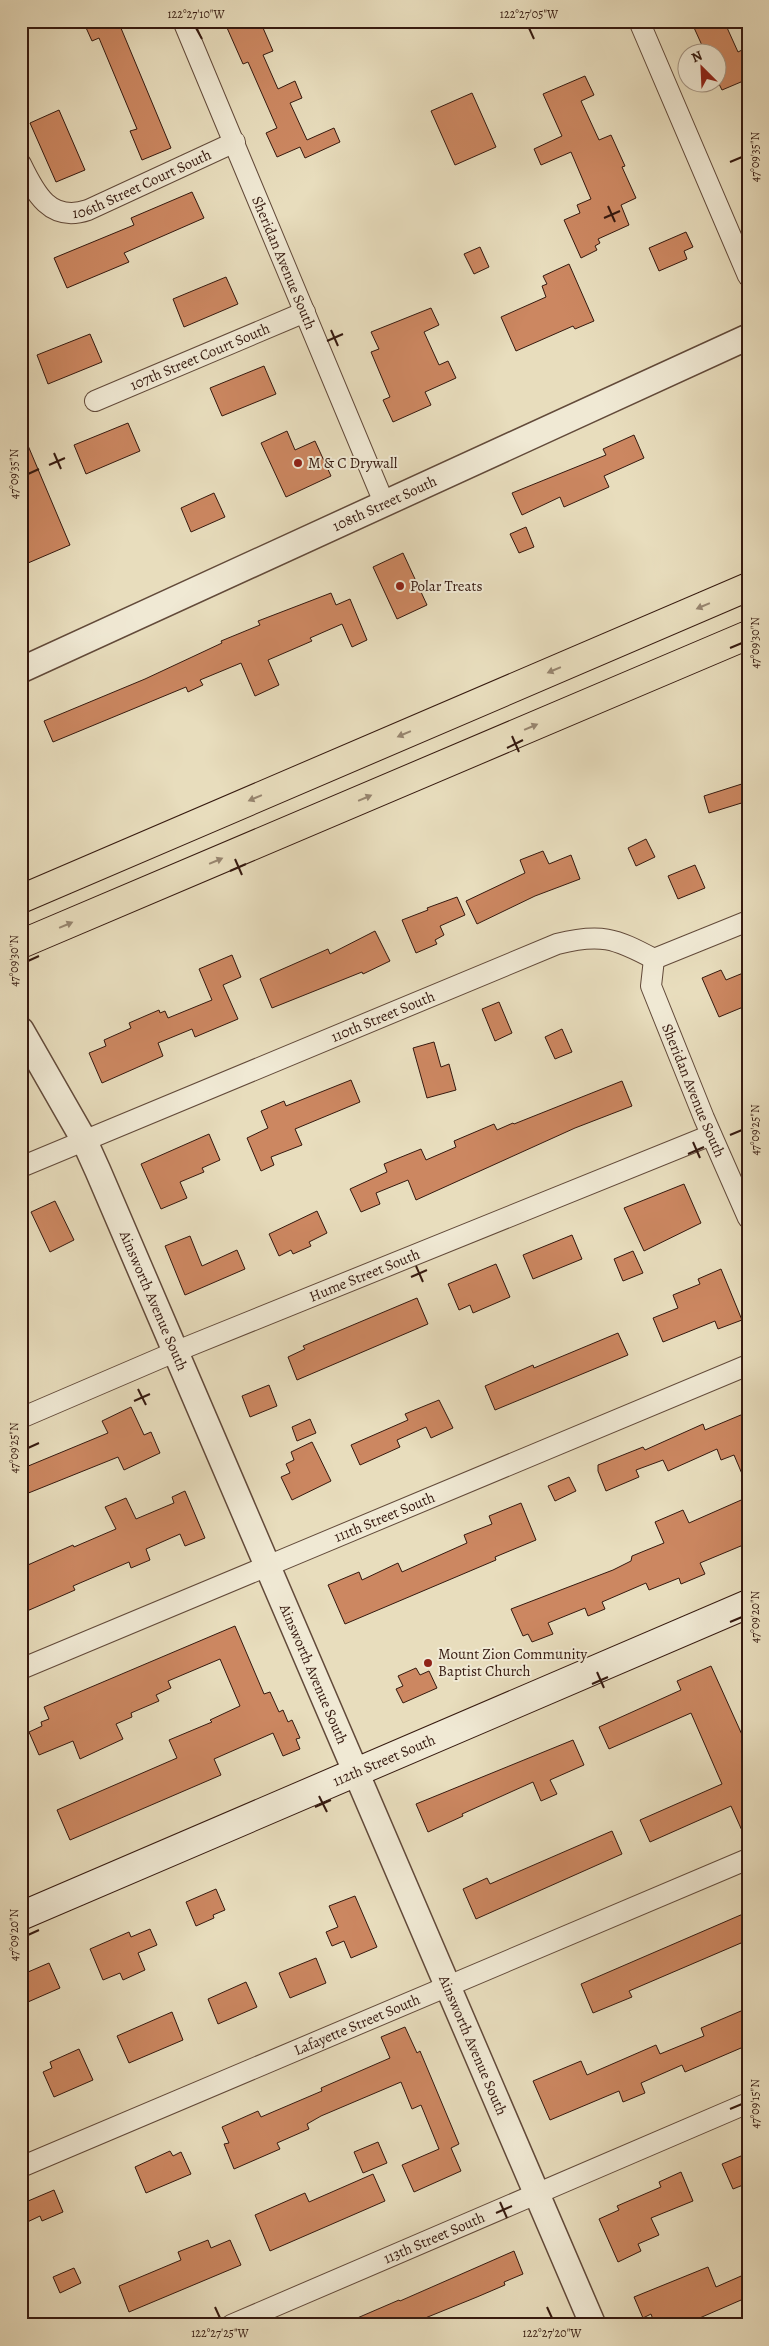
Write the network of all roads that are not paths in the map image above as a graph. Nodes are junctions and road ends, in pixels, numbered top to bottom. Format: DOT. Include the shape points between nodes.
graph roads {
  1 [pos="183,21"];
  2 [pos="640,21"];
  3 [pos="235,142"];
  4 [pos="21,164"];
  5 [pos="748,276"];
  6 [pos="305,312"];
  7 [pos="748,337"];
  8 [pos="95,401"];
  9 [pos="386,505"];
  10 [pos="748,587"];
  11 [pos="748,635"];
  12 [pos="21,670"];
  13 [pos="21,899"];
  14 [pos="748,921"];
  15 [pos="21,944"];
  16 [pos="654,959"];
  17 [pos="21,1030"];
  18 [pos="711,1135"];
  19 [pos="84,1140"];
  20 [pos="21,1167"];
  21 [pos="748,1218"];
  22 [pos="177,1351"];
  23 [pos="748,1365"];
  24 [pos="21,1418"];
  25 [pos="267,1566"];
  26 [pos="748,1604"];
  27 [pos="21,1669"];
  28 [pos="356,1771"];
  29 [pos="748,1859"];
  30 [pos="21,1916"];
  31 [pos="448,1986"];
  32 [pos="748,2102"];
  33 [pos="21,2167"];
  34 [pos="537,2194"];
  35 [pos="231,2325"];
  36 [pos="593,2325"];
  1 -- 3 [label="street, Sheridan Avenue South"];
  2 -- 5 [label="street"];
  3 -- 4 [label="street, 106th Street Court South" via="78,214 64,214 48,204"];
  3 -- 6 [label="street, Sheridan Avenue South"];
  6 -- 8 [label="street, 107th Street Court South"];
  6 -- 9 [label="street, Sheridan Avenue South"];
  7 -- 9 [label="street, 108th Street South"];
  9 -- 12 [label="street, 108th Street South"];
  10 -- 13 [label="highway, one-way"];
  15 -- 11 [label="highway, one-way"];
  14 -- 16 [label="street"];
  16 -- 18 [label="street, Sheridan Avenue South" via="651,986"];
  16 -- 19 [label="street, 110th Street South" via="607,938 581,938 557,944"];
  17 -- 19 [label="street, Ainsworth Avenue South"];
  18 -- 21 [label="street, Sheridan Avenue South"];
  18 -- 22 [label="street, Hume Street South"];
  19 -- 20 [label="street, 110th Street South"];
  19 -- 22 [label="street, Ainsworth Avenue South"];
  22 -- 24 [label="street, Hume Street South"];
  22 -- 25 [label="street, Ainsworth Avenue South"];
  23 -- 25 [label="street, 111th Street South"];
  25 -- 27 [label="street, 111th Street South"];
  25 -- 28 [label="street, Ainsworth Avenue South"];
  26 -- 28 [label="main road, 112th Street South"];
  28 -- 30 [label="main road, 112th Street South"];
  28 -- 31 [label="street, Ainsworth Avenue South"];
  29 -- 31 [label="street, Lafayette Street South"];
  31 -- 33 [label="street, Lafayette Street South"];
  31 -- 34 [label="street, Ainsworth Avenue South"];
  32 -- 34 [label="street, 113th Street South"];
  34 -- 35 [label="street, 113th Street South"];
  34 -- 36 [label="street, Ainsworth Avenue South"];
}
